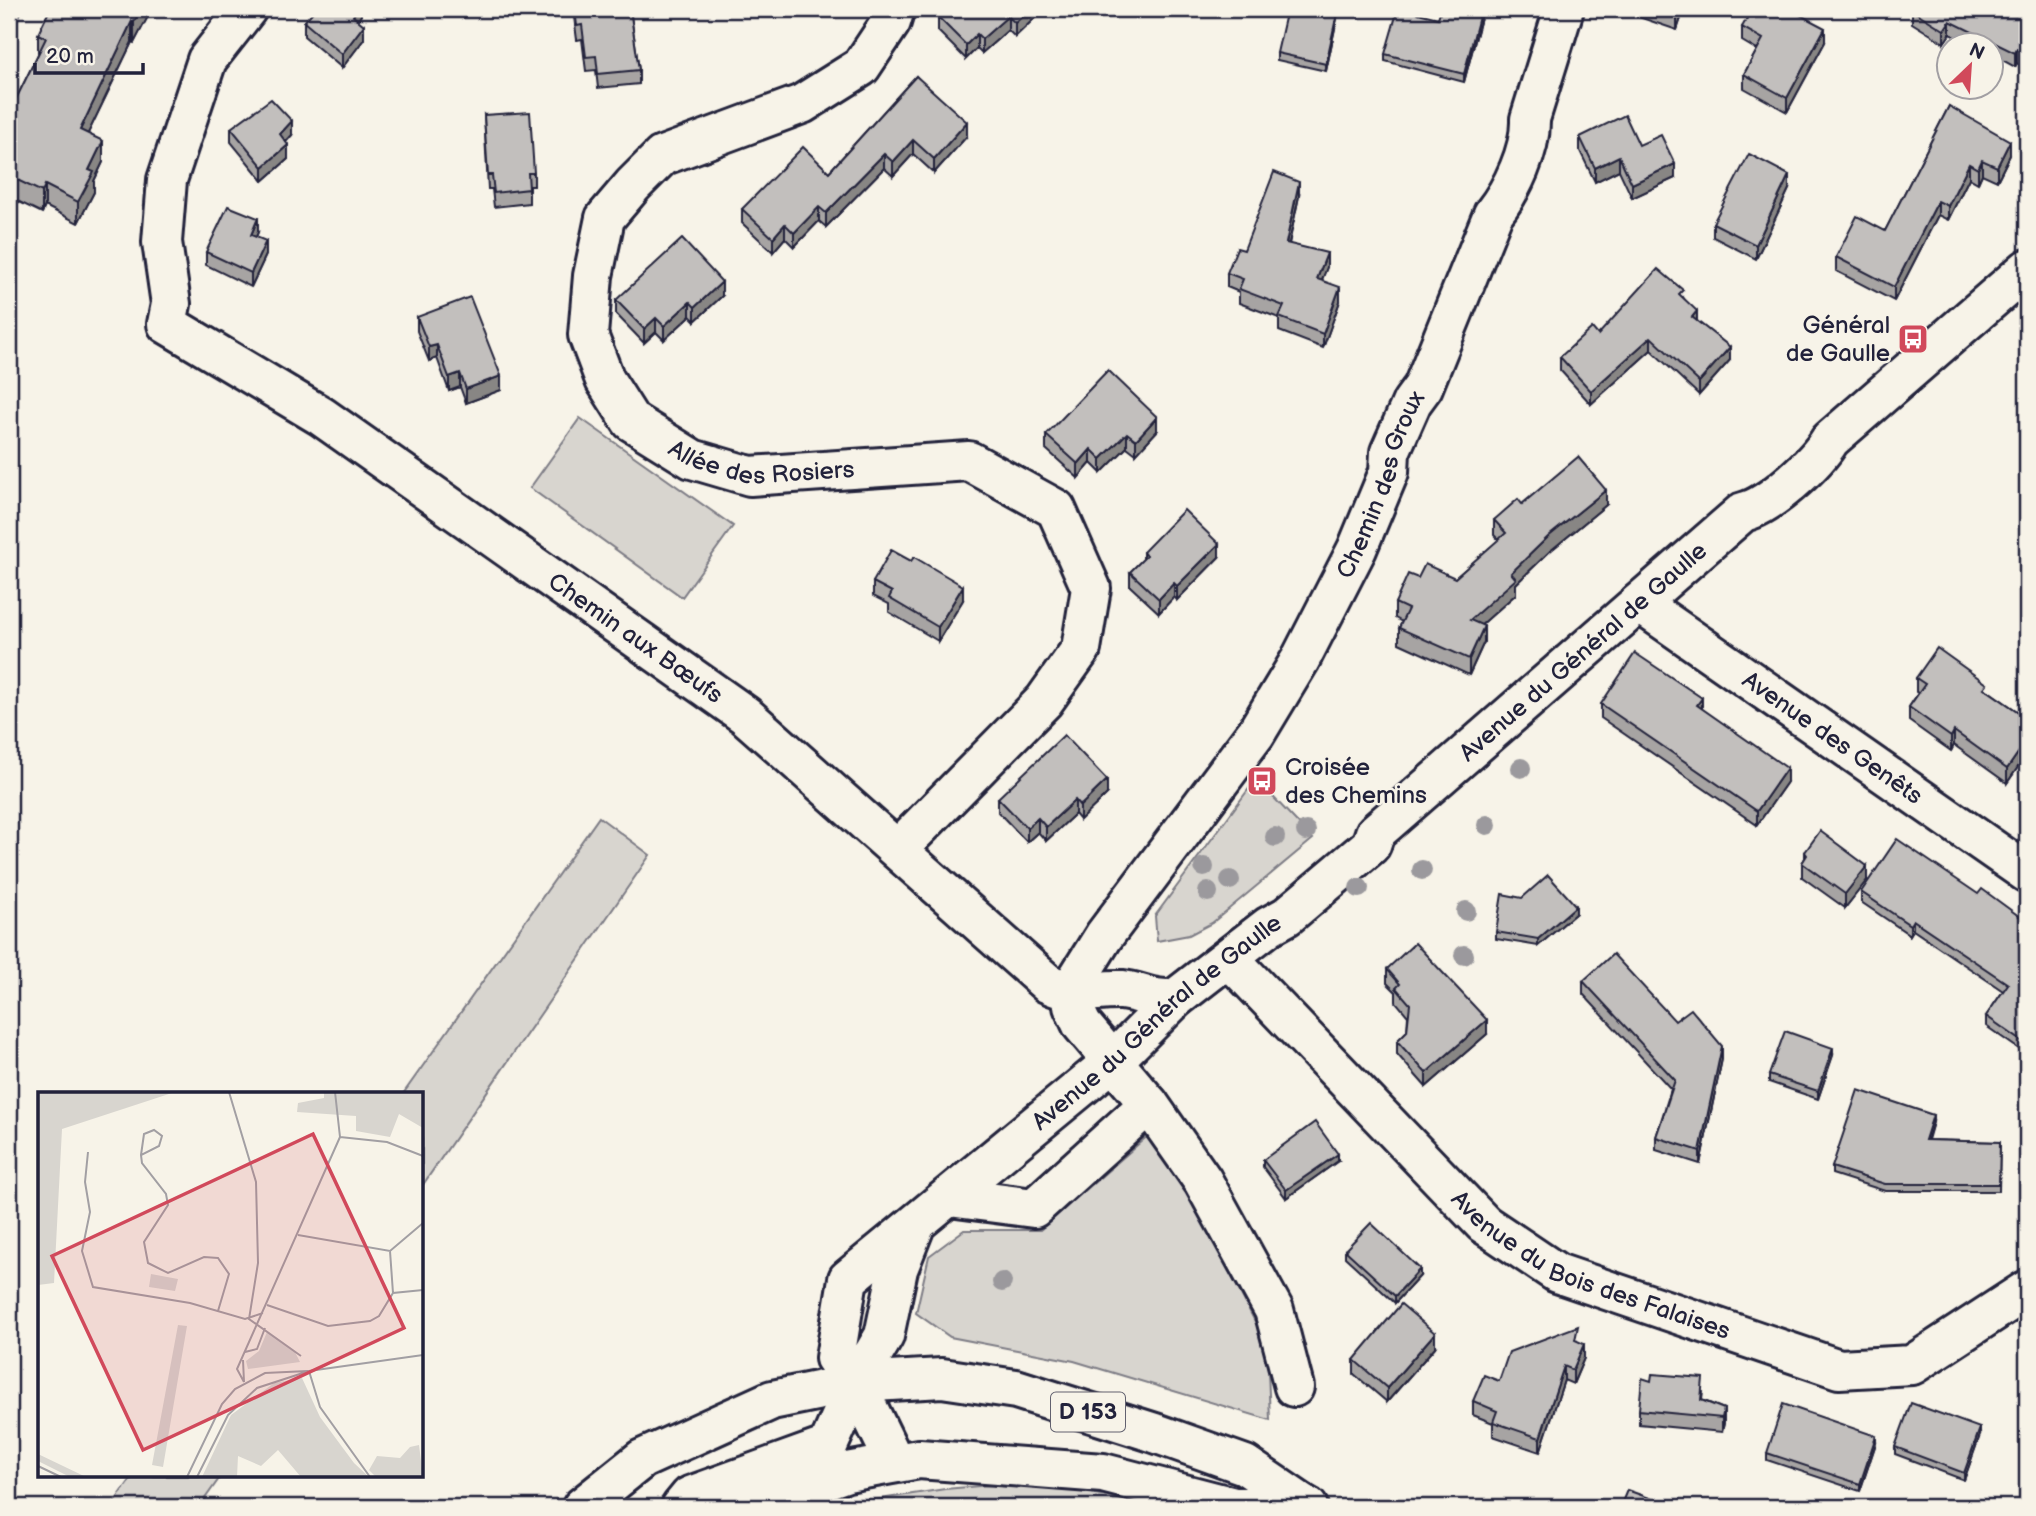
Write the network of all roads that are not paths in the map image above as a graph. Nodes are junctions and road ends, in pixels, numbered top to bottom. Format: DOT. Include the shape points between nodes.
graph roads {
  1 [pos="247,9"];
  2 [pos="895,9"];
  3 [pos="1564,9"];
  4 [pos="2027,269"];
  5 [pos="1639,603"];
  6 [pos="898,849"];
  7 [pos="2027,873"];
  8 [pos="1117,922"];
  9 [pos="1229,958"];
  10 [pos="1124,990"];
  11 [pos="1072,994"];
  12 [pos="1176,998"];
  13 [pos="1143,1035"];
  14 [pos="1113,1061"];
  15 [pos="1149,1104"];
  16 [pos="949,1197"];
  17 [pos="2027,1290"];
  18 [pos="856,1383"];
  19 [pos="1294,1387"];
  20 [pos="894,1461"];
  21 [pos="582,1507"];
  22 [pos="681,1507"];
  23 [pos="748,1507"];
  24 [pos="1306,1507"];
  1 -- 6 [label="street, Chemin aux Bœufs" via="207,60 167,180 162,242 171,304 167,324 321,416 745,715"];
  2 -- 6 [label="street, Allée des Rosiers" via="861,67 802,104 662,156 633,185 605,218 593,276 589,335 604,380 632,421 692,459 750,477 969,461 1056,509 1091,588 1081,649 1044,701"];
  3 -- 8 [label="street, Chemin des Groux" via="1530,119 1531,135 1505,200 1493,214 1423,387 1412,401 1357,549 1256,733"];
  4 -- 5 [label="street, Avenue du Général de Gaulle" via="1830,439 1822,453 1776,493 1757,509 1743,512"];
  5 -- 7 [label="street, Avenue des Genêts"];
  5 -- 9 [label="street, Avenue du Général de Gaulle" via="1375,833 1371,845"];
  6 -- 11 [label="street, Chemin aux Bœufs" via="1038,976"];
  8 -- 10 [label="street" via="1112,952"];
  8 -- 11 [label="street, Chemin des Groux" via="1085,965"];
  9 -- 12 [label="street, Avenue du Général de Gaulle"];
  9 -- 17 [label="street, Avenue du Bois des Falaises" via="1484,1224 1557,1273 1839,1369 1912,1365"];
  10 -- 11 [label="street"];
  10 -- 12 [label="street" via="1163,1000"];
  10 -- 13 [label="street"];
  11 -- 14 [label="street" via="1082,1026"];
  12 -- 13 [label="street, Avenue du Général de Gaulle"];
  13 -- 14 [label="street, Avenue du Général de Gaulle"];
  14 -- 15 [label="street"];
  14 -- 16 [label="street, Avenue du Général de Gaulle"];
  15 -- 16 [label="street" via="1034,1208"];
  15 -- 19 [label="street" via="1203,1181 1274,1310"];
  16 -- 18 [label="street, Avenue du Général de Gaulle" via="915,1226 898,1269 884,1336"];
  18 -- 20 [label="street"];
  18 -- 21 [label="street, D 153" via="772,1400 642,1459"];
  18 -- 22 [label="street, Avenue du Général de Gaulle" via="828,1446 690,1496"];
  18 -- 24 [label="street, D 153" via="942,1378 1016,1389 1245,1465"];
  20 -- 23 [label="street, D 153" via="847,1472"];
  20 -- 24 [label="street, D 153" via="1103,1473 1234,1507"];
}
